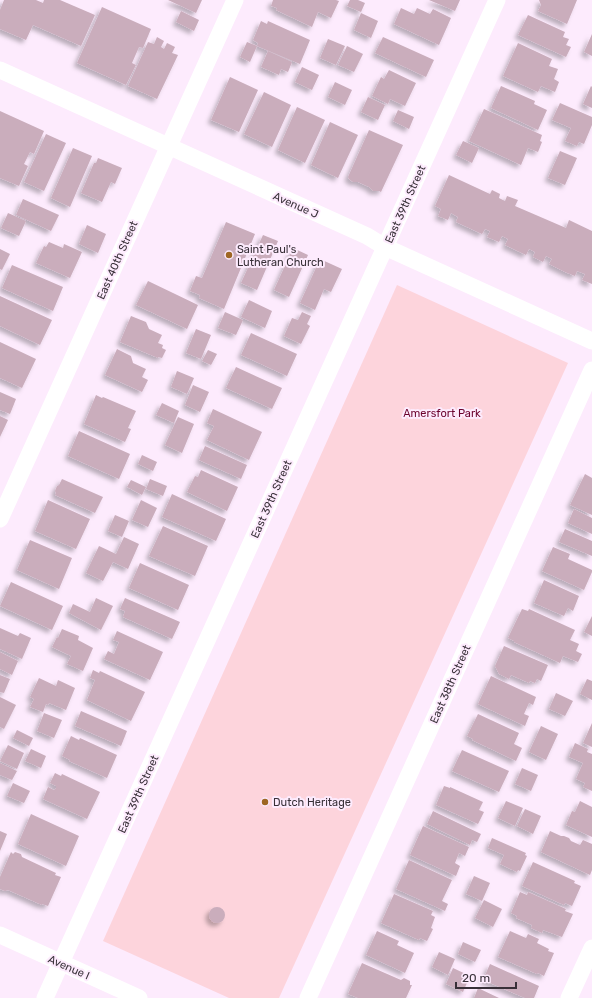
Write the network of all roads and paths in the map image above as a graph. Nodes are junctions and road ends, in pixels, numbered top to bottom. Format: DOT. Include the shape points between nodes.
graph roads {
  1 [pos="235,0"];
  2 [pos="497,0"];
  3 [pos="0,70"];
  4 [pos="168,147"];
  5 [pos="385,247"];
  6 [pos="592,341"];
  7 [pos="592,370"];
  8 [pos="0,519"];
  9 [pos="0,935"];
  10 [pos="592,948"];
  11 [pos="62,963"];
  12 [pos="45,998"];
  13 [pos="139,998"];
  14 [pos="308,998"];
  15 [pos="569,998"];
  1 -- 4 [label="street, East 40th Street"];
  2 -- 5 [label="street, East 39th Street"];
  3 -- 4 [label="street, Avenue J"];
  4 -- 5 [label="street, Avenue J" via="367,236"];
  4 -- 8 [label="street, East 40th Street"];
  5 -- 6 [label="street, Avenue J"];
  5 -- 11 [label="street, East 39th Street"];
  7 -- 14 [label="street, East 38th Street"];
  9 -- 11 [label="street, Avenue I"];
  10 -- 15 [label="street"];
  11 -- 12 [label="street, East 39th Street"];
  11 -- 13 [label="street, Avenue I"];
}
